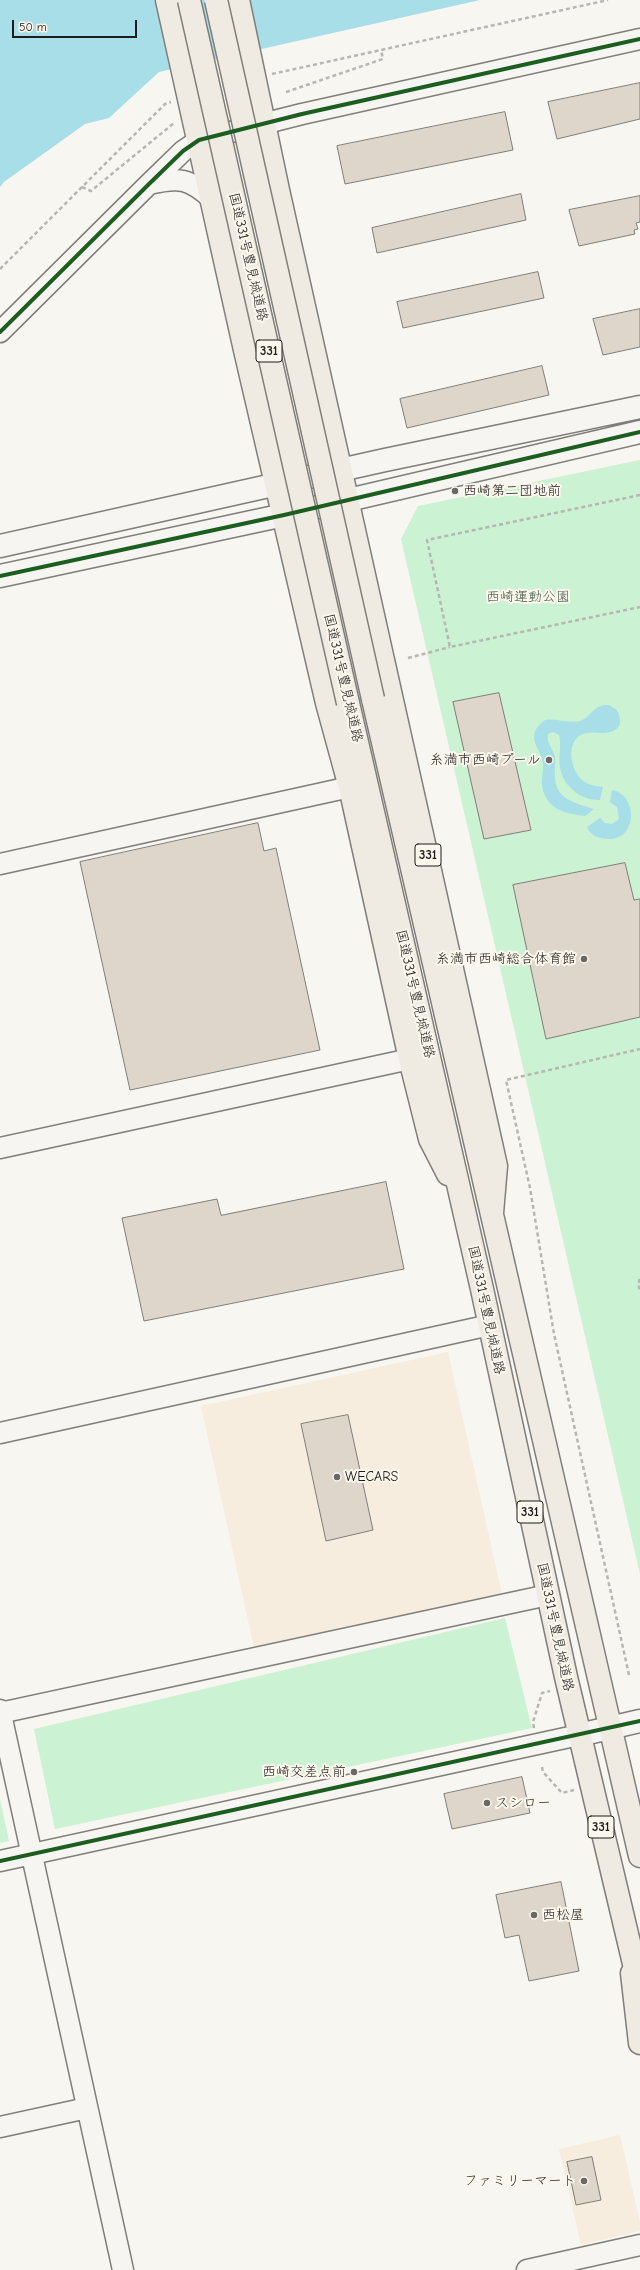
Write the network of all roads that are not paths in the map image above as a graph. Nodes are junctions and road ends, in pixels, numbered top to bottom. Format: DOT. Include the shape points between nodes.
graph roads {
  1 [pos="167,0"];
  2 [pos="189,0"];
  3 [pos="216,0"];
  4 [pos="238,0"];
  5 [pos="640,40"];
  6 [pos="265,123"];
  7 [pos="199,140"];
  8 [pos="148,184"];
  9 [pos="212,199"];
  10 [pos="0,332"];
  11 [pos="640,407"];
  12 [pos="640,432"];
  13 [pos="341,470"];
  14 [pos="276,484"];
  15 [pos="348,499"];
  16 [pos="284,514"];
  17 [pos="0,546"];
  18 [pos="0,576"];
  19 [pos="350,787"];
  20 [pos="0,864"];
  21 [pos="410,1060"];
  22 [pos="0,1148"];
  23 [pos="461,1199"];
  24 [pos="492,1213"];
  25 [pos="490,1326"];
  26 [pos="0,1433"];
  27 [pos="548,1595"];
  28 [pos="0,1712"];
  29 [pos="640,1721"];
  30 [pos="610,1728"];
  31 [pos="579,1735"];
  32 [pos="32,1854"];
  33 [pos="640,1856"];
  34 [pos="0,1861"];
  35 [pos="636,1972"];
  36 [pos="640,2044"];
  37 [pos="87,2108"];
  38 [pos="0,2127"];
  39 [pos="640,2245"];
  40 [pos="123,2270"];
  41 [pos="527,2270"];
  1 -- 7 [label="highway, 331" via="180,97"];
  2 -- 23 [label="highway, 国道331号豊見城道路 / 331, bridge"];
  3 -- 24 [label="highway, 国道331号豊見城道路 / 331, bridge"];
  4 -- 6 [label="highway, 331" via="262,75"];
  5 -- 6 [label="street"];
  6 -- 7 [label="street"];
  6 -- 13 [label="highway, 331"];
  7 -- 8 [label="street" via="183,151"];
  7 -- 9 [label="highway, 331"];
  8 -- 9 [label="street" via="172,179 186,180"];
  8 -- 10 [label="street"];
  9 -- 14 [label="highway, 331"];
  11 -- 13 [label="street"];
  12 -- 15 [label="street"];
  13 -- 14 [label="street"];
  13 -- 15 [label="highway, 331"];
  14 -- 16 [label="highway, 331"];
  14 -- 17 [label="street"];
  15 -- 16 [label="street"];
  15 -- 24 [label="highway, 331" via="496,1166"];
  16 -- 18 [label="street"];
  16 -- 19 [label="highway, 331" via="327,703"];
  19 -- 20 [label="street"];
  19 -- 21 [label="highway, 331"];
  21 -- 22 [label="street"];
  21 -- 23 [label="highway, 331" via="430,1139"];
  23 -- 25 [label="highway, 国道331号豊見城道路 / 331"];
  24 -- 30 [label="highway, 国道331号豊見城道路 / 331"];
  25 -- 26 [label="street"];
  25 -- 27 [label="highway, 国道331号豊見城道路 / 331"];
  27 -- 28 [label="street"];
  27 -- 31 [label="highway, 国道331号豊見城道路 / 331"];
  28 -- 32 [label="street"];
  29 -- 30 [label="street"];
  30 -- 31 [label="street"];
  30 -- 33 [label="highway, 国道331号豊見城道路 / 331"];
  31 -- 32 [label="street"];
  31 -- 35 [label="highway, 国道331号豊見城道路 / 331"];
  32 -- 34 [label="street"];
  32 -- 37 [label="street"];
  35 -- 36 [label="highway, 331" via="631,1981"];
  37 -- 38 [label="street"];
  37 -- 40 [label="street"];
  39 -- 41 [label="street"];
}
